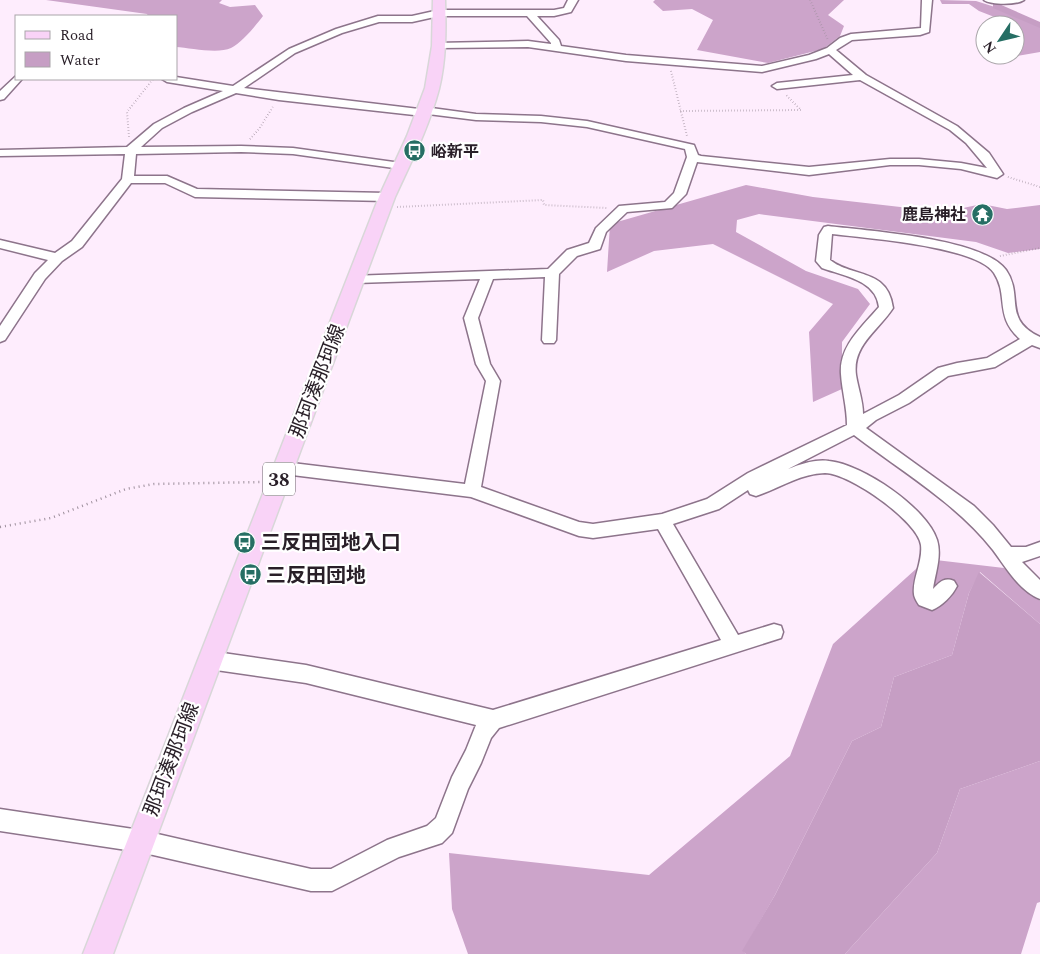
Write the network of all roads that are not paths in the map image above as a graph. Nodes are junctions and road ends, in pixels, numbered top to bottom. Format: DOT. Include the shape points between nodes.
graph roads {
  1 [pos="530,0"];
  2 [pos="572,0"];
  3 [pos="927,0"];
  4 [pos="990,0"];
  5 [pos="1019,0"];
  6 [pos="439,7"];
  7 [pos="535,14"];
  8 [pos="439,45"];
  9 [pos="556,47"];
  10 [pos="830,47"];
  11 [pos="862,76"];
  12 [pos="15,80"];
  13 [pos="173,80"];
  14 [pos="777,86"];
  15 [pos="235,90"];
  16 [pos="0,96"];
  17 [pos="423,112"];
  18 [pos="241,149"];
  19 [pos="130,151"];
  20 [pos="691,152"];
  21 [pos="0,154"];
  22 [pos="401,166"];
  23 [pos="997,174"];
  24 [pos="128,179"];
  25 [pos="385,202"];
  26 [pos="0,244"];
  27 [pos="57,258"];
  28 [pos="991,261"];
  29 [pos="552,273"];
  30 [pos="488,275"];
  31 [pos="356,279"];
  32 [pos="0,337"];
  33 [pos="549,340"];
  34 [pos="1036,341"];
  35 [pos="855,428"];
  36 [pos="281,475"];
  37 [pos="735,489"];
  38 [pos="472,491"];
  39 [pos="662,521"];
  40 [pos="1040,549"];
  41 [pos="1006,555"];
  42 [pos="948,586"];
  43 [pos="1040,591"];
  44 [pos="774,632"];
  45 [pos="734,645"];
  46 [pos="210,660"];
  47 [pos="493,720"];
  48 [pos="0,820"];
  49 [pos="140,841"];
  50 [pos="98,954"];
  1 -- 7 [label="street"];
  2 -- 7 [label="street" via="568,10"];
  3 -- 10 [label="street" via="926,30 911,34 851,37"];
  4 -- 5 [label="street"];
  6 -- 7 [label="street"];
  6 -- 8 [label="main road, 那珂湊那珂線 / 38"];
  6 -- 15 [label="street" via="412,19 378,19 340,31 292,51"];
  7 -- 9 [label="street" via="556,42"];
  8 -- 9 [label="street" via="528,44"];
  8 -- 17 [label="main road, 那珂湊那珂線 / 38" via="435,76"];
  9 -- 10 [label="street" via="597,55 762,69 812,57"];
  10 -- 11 [label="street"];
  11 -- 14 [label="street"];
  11 -- 23 [label="street" via="952,126 986,157"];
  12 -- 16 [label="street"];
  13 -- 15 [label="street"];
  15 -- 17 [label="street"];
  15 -- 19 [label="street" via="158,126"];
  17 -- 20 [label="street" via="587,124 664,140"];
  17 -- 22 [label="main road, 那珂湊那珂線 / 38"];
  18 -- 19 [label="street"];
  18 -- 22 [label="street" via="293,151"];
  19 -- 21 [label="street"];
  19 -- 24 [label="street"];
  20 -- 23 [label="street" via="810,171 919,162"];
  20 -- 29 [label="street" via="680,194 668,205 623,209 600,232 595,246 572,253"];
  22 -- 25 [label="main road, 那珂湊那珂線 / 38"];
  24 -- 25 [label="street" via="167,180 195,193"];
  24 -- 27 [label="street" via="77,244"];
  25 -- 31 [label="main road, 那珂湊那珂線 / 38"];
  26 -- 27 [label="street"];
  27 -- 32 [label="street" via="31,289"];
  28 -- 34 [label="street" via="1004,276 1014,326"];
  28 -- 35 [label="street" via="976,254 943,247 828,230 823,261 876,285 886,301 886,308 854,345 850,357 848,373 855,408"];
  29 -- 30 [label="street"];
  29 -- 33 [label="street"];
  30 -- 31 [label="street"];
  30 -- 38 [label="street" via="471,318 482,364 493,381"];
  31 -- 36 [label="main road, 那珂湊那珂線 / 38"];
  34 -- 35 [label="street" via="990,363 943,372"];
  35 -- 37 [label="street"];
  35 -- 41 [label="street" via="968,510"];
  36 -- 38 [label="street"];
  36 -- 46 [label="main road, 那珂湊那珂線 / 38"];
  37 -- 39 [label="street" via="713,504"];
  37 -- 42 [label="street" via="754,490 810,468 840,468 879,490 925,532 929,539 929,554 925,599 932,602"];
  38 -- 39 [label="street" via="593,532"];
  39 -- 45 [label="street"];
  40 -- 41 [label="street"];
  41 -- 43 [label="street"];
  44 -- 45 [label="street"];
  45 -- 47 [label="street"];
  46 -- 47 [label="street" via="306,674"];
  46 -- 49 [label="main road, 那珂湊那珂線 / 38"];
  47 -- 49 [label="street" via="483,732 444,825 434,835 395,848 332,880 311,880"];
  48 -- 49 [label="street"];
  49 -- 50 [label="main road, 那珂湊那珂線 / 38"];
}
